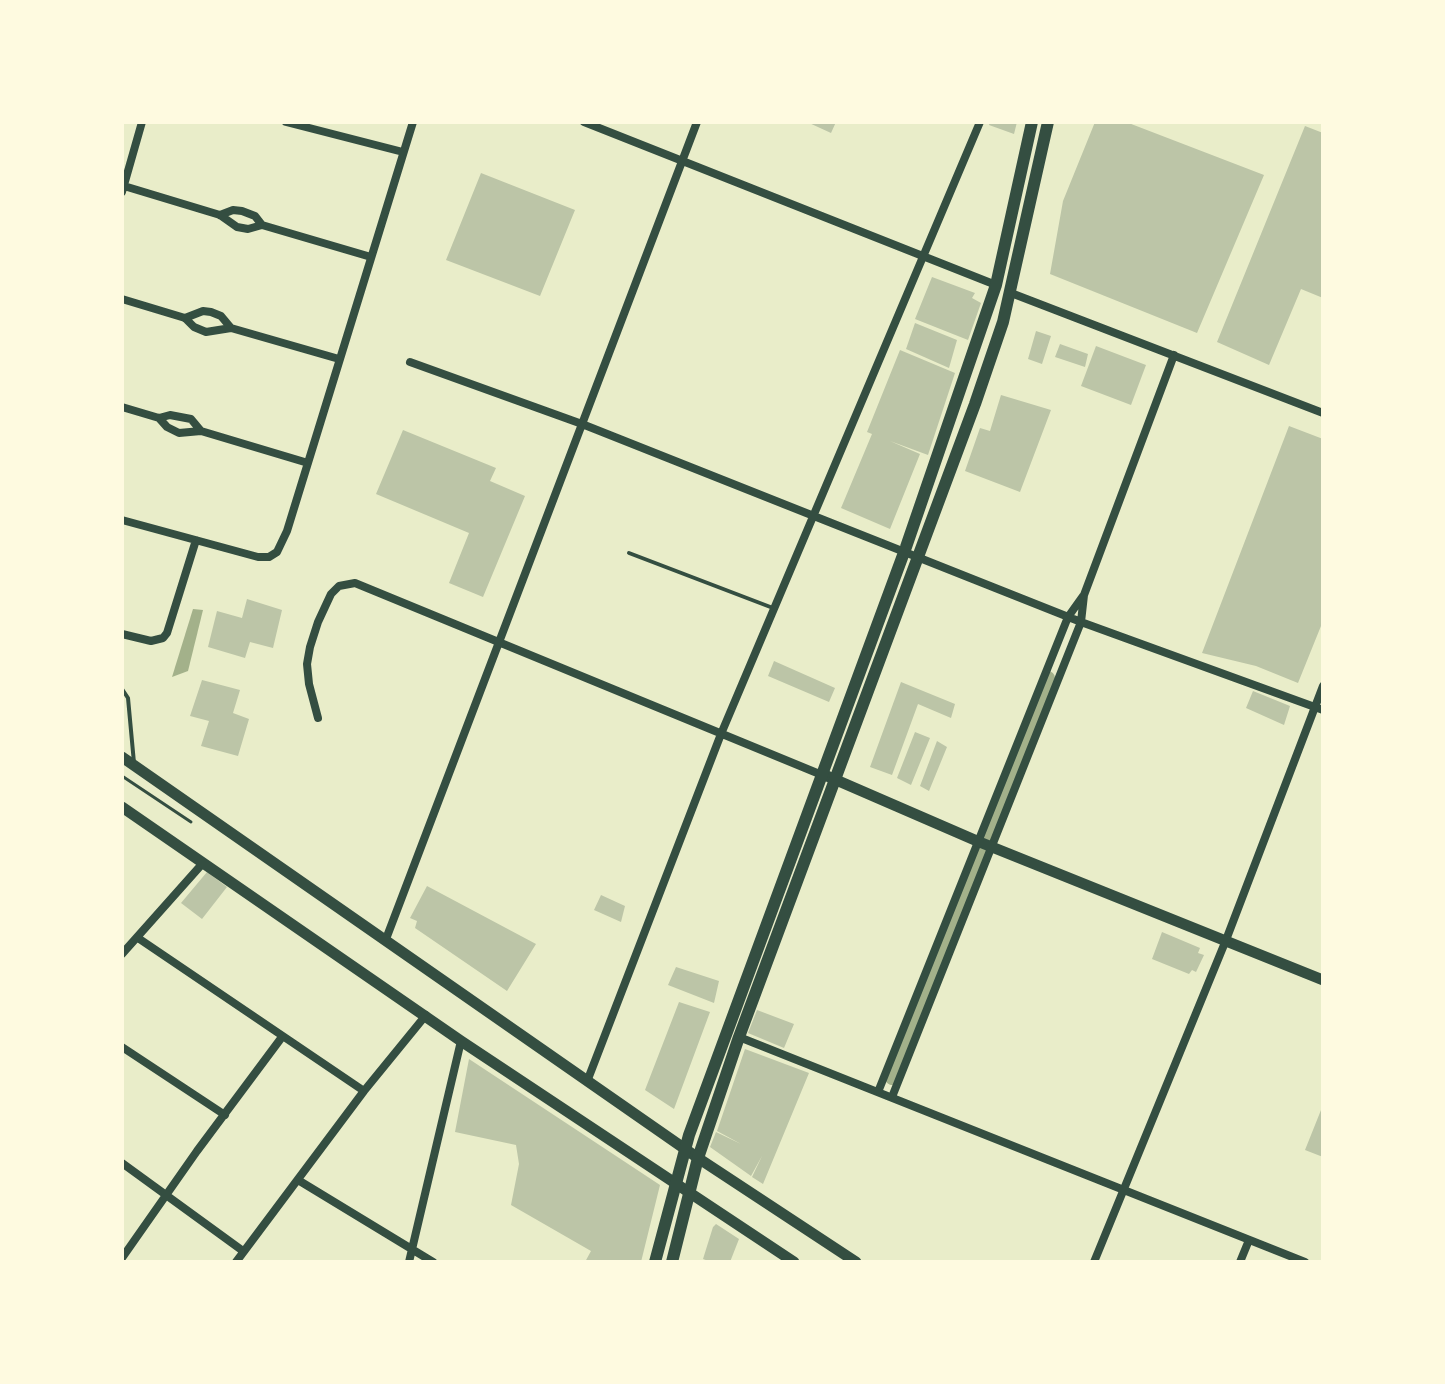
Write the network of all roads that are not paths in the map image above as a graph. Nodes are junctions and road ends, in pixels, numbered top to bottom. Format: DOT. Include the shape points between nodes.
graph roads {
  1 [pos="142,122"];
  2 [pos="286,122"];
  3 [pos="413,122"];
  4 [pos="584,122"];
  5 [pos="697,122"];
  6 [pos="980,122"];
  7 [pos="1032,122"];
  8 [pos="1048,122"];
  9 [pos="403,152"];
  10 [pos="682,160"];
  11 [pos="123,189"];
  12 [pos="220,215"];
  13 [pos="262,225"];
  14 [pos="924,256"];
  15 [pos="371,257"];
  16 [pos="996,285"];
  17 [pos="1011,293"];
  18 [pos="122,299"];
  19 [pos="185,318"];
  20 [pos="231,328"];
  21 [pos="1174,355"];
  22 [pos="339,359"];
  23 [pos="410,362"];
  24 [pos="122,407"];
  25 [pos="1323,413"];
  26 [pos="159,418"];
  27 [pos="582,424"];
  28 [pos="201,431"];
  29 [pos="308,463"];
  30 [pos="814,515"];
  31 [pos="122,520"];
  32 [pos="196,540"];
  33 [pos="905,551"];
  34 [pos="629,553"];
  35 [pos="919,557"];
  36 [pos="1084,595"];
  37 [pos="773,608"];
  38 [pos="1068,617"];
  39 [pos="1081,622"];
  40 [pos="122,634"];
  41 [pos="499,642"];
  42 [pos="1323,686"];
  43 [pos="122,689"];
  44 [pos="1319,709"];
  45 [pos="318,718"];
  46 [pos="721,734"];
  47 [pos="122,757"];
  48 [pos="135,766"];
  49 [pos="822,775"];
  50 [pos="836,780"];
  51 [pos="122,807"];
  52 [pos="977,841"];
  53 [pos="992,847"];
  54 [pos="203,863"];
  55 [pos="138,938"];
  56 [pos="386,939"];
  57 [pos="1226,940"];
  58 [pos="122,954"];
  59 [pos="1323,980"];
  60 [pos="426,1015"];
  61 [pos="282,1037"];
  62 [pos="739,1037"];
  63 [pos="461,1041"];
  64 [pos="122,1047"];
  65 [pos="588,1079"];
  66 [pos="364,1091"];
  67 [pos="878,1092"];
  68 [pos="892,1097"];
  69 [pos="225,1115"];
  70 [pos="685,1148"];
  71 [pos="698,1158"];
  72 [pos="122,1163"];
  73 [pos="298,1180"];
  74 [pos="675,1182"];
  75 [pos="1123,1190"];
  76 [pos="689,1192"];
  77 [pos="166,1194"];
  78 [pos="1249,1240"];
  79 [pos="411,1249"];
  80 [pos="243,1251"];
  81 [pos="122,1258"];
  82 [pos="236,1262"];
  83 [pos="409,1262"];
  84 [pos="433,1262"];
  85 [pos="655,1262"];
  86 [pos="672,1262"];
  87 [pos="794,1262"];
  88 [pos="856,1262"];
  89 [pos="1094,1262"];
  90 [pos="1240,1262"];
  91 [pos="1305,1262"];
  1 -- 11 [label="street"];
  2 -- 9 [label="street"];
  3 -- 9 [label="street"];
  4 -- 10 [label="street"];
  5 -- 10 [label="street"];
  6 -- 14 [label="street"];
  7 -- 16 [label="main road"];
  8 -- 17 [label="main road"];
  9 -- 15 [label="street"];
  10 -- 14 [label="street"];
  10 -- 27 [label="street"];
  11 -- 12 [label="street"];
  12 -- 13 [label="street" via="237,227"];
  12 -- 13 [label="street" via="242,211"];
  13 -- 15 [label="street"];
  14 -- 16 [label="street"];
  14 -- 30 [label="street"];
  15 -- 22 [label="street"];
  16 -- 33 [label="main road"];
  17 -- 21 [label="street"];
  17 -- 35 [label="main road"];
  18 -- 19 [label="street"];
  19 -- 20 [label="street" via="206,332"];
  19 -- 20 [label="street" via="211,312"];
  20 -- 22 [label="street"];
  21 -- 25 [label="street"];
  21 -- 36 [label="street"];
  22 -- 29 [label="street"];
  23 -- 27 [label="street"];
  24 -- 26 [label="street"];
  26 -- 28 [label="street" via="179,433"];
  26 -- 28 [label="street" via="191,419"];
  27 -- 30 [label="street"];
  27 -- 41 [label="street"];
  28 -- 29 [label="street"];
  29 -- 32 [label="street" via="282,544 269,557"];
  30 -- 33 [label="street"];
  30 -- 37 [label="street"];
  31 -- 32 [label="street"];
  32 -- 40 [label="street" via="171,628 157,640"];
  33 -- 35 [label="street"];
  33 -- 49 [label="main road"];
  34 -- 37 [label="lane"];
  35 -- 38 [label="street"];
  35 -- 50 [label="main road"];
  36 -- 38 [label="street"];
  36 -- 39 [label="street"];
  37 -- 46 [label="street"];
  38 -- 39 [label="street"];
  38 -- 52 [label="street"];
  39 -- 44 [label="street"];
  39 -- 53 [label="street"];
  41 -- 45 [label="street" via="355,583 339,586 318,622 307,664"];
  41 -- 46 [label="street"];
  41 -- 56 [label="street"];
  42 -- 44 [label="street"];
  43 -- 48 [label="lane" via="128,698"];
  44 -- 57 [label="street"];
  46 -- 49 [label="street"];
  46 -- 65 [label="street"];
  47 -- 48 [label="main road"];
  48 -- 56 [label="main road"];
  49 -- 50 [label="main road"];
  49 -- 70 [label="main road"];
  50 -- 52 [label="main road"];
  50 -- 62 [label="main road"];
  51 -- 54 [label="main road"];
  52 -- 53 [label="main road"];
  52 -- 67 [label="street"];
  53 -- 57 [label="main road"];
  53 -- 68 [label="street"];
  54 -- 55 [label="street"];
  54 -- 60 [label="main road"];
  55 -- 58 [label="street"];
  55 -- 61 [label="street"];
  56 -- 65 [label="main road"];
  57 -- 59 [label="main road"];
  57 -- 75 [label="street"];
  60 -- 63 [label="main road"];
  60 -- 66 [label="street"];
  61 -- 66 [label="street"];
  61 -- 69 [label="street"];
  62 -- 67 [label="street"];
  62 -- 71 [label="main road"];
  63 -- 74 [label="main road"];
  63 -- 79 [label="street"];
  64 -- 69 [label="street"];
  65 -- 70 [label="main road"];
  66 -- 73 [label="street"];
  67 -- 68 [label="street"];
  68 -- 75 [label="street"];
  69 -- 77 [label="street"];
  70 -- 71 [label="main road"];
  70 -- 74 [label="main road"];
  71 -- 76 [label="main road"];
  71 -- 88 [label="main road"];
  72 -- 77 [label="street"];
  73 -- 79 [label="street"];
  73 -- 80 [label="street"];
  74 -- 76 [label="main road"];
  74 -- 85 [label="main road"];
  75 -- 78 [label="street"];
  75 -- 89 [label="street"];
  76 -- 86 [label="main road"];
  76 -- 87 [label="main road"];
  77 -- 80 [label="street"];
  77 -- 81 [label="street"];
  78 -- 90 [label="street"];
  78 -- 91 [label="street"];
  79 -- 83 [label="street"];
  79 -- 84 [label="street"];
  80 -- 82 [label="street"];
}
